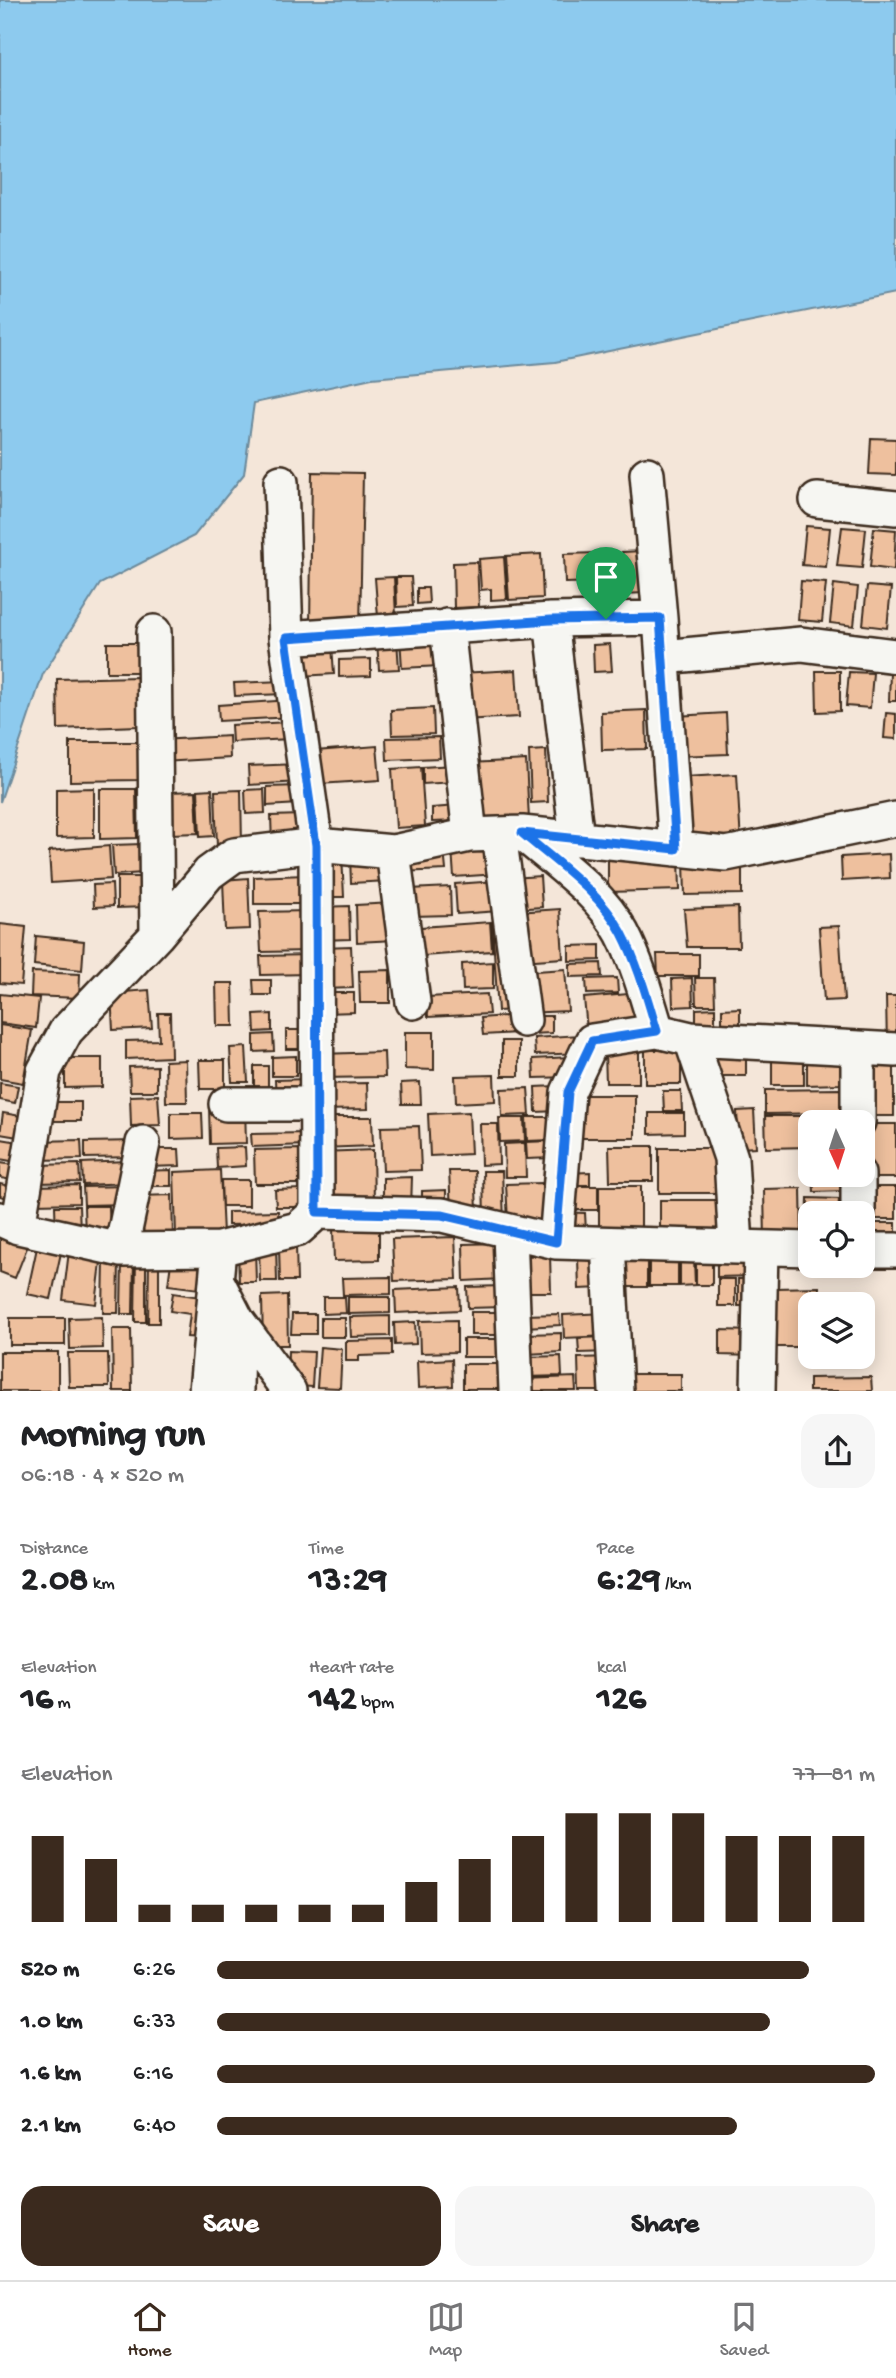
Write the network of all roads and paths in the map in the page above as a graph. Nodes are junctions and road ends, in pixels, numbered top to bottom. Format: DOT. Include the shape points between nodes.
graph roads {
  1 [pos="647,474"];
  2 [pos="281,482"];
  3 [pos="817,499"];
  4 [pos="896,508"];
  5 [pos="660,618"];
  6 [pos="551,620"];
  7 [pos="447,626"];
  8 [pos="154,632"];
  9 [pos="286,638"];
  10 [pos="896,656"];
  11 [pos="663,657"];
  12 [pos="896,819"];
  13 [pos="497,834"];
  14 [pos="577,839"];
  15 [pos="316,845"];
  16 [pos="676,849"];
  17 [pos="393,852"];
  18 [pos="157,935"];
  19 [pos="413,1002"];
  20 [pos="524,1020"];
  21 [pos="657,1031"];
  22 [pos="691,1039"];
  23 [pos="858,1049"];
  24 [pos="896,1050"];
  25 [pos="226,1104"];
  26 [pos="315,1104"];
  27 [pos="858,1110"];
  28 [pos="143,1143"];
  29 [pos="317,1212"];
  30 [pos="9,1223"];
  31 [pos="510,1233"];
  32 [pos="556,1242"];
  33 [pos="608,1244"];
  34 [pos="749,1247"];
  35 [pos="798,1249"];
  36 [pos="121,1250"];
  37 [pos="875,1250"];
  38 [pos="896,1250"];
  39 [pos="218,1265"];
  40 [pos="237,1320"];
  41 [pos="206,1391"];
  42 [pos="236,1391"];
  43 [pos="289,1391"];
  44 [pos="516,1391"];
  45 [pos="616,1391"];
  46 [pos="758,1391"];
  1 -- 5 [label="street"];
  2 -- 9 [label="street"];
  3 -- 4 [label="street"];
  5 -- 6 [label="street"];
  5 -- 11 [label="street"];
  6 -- 7 [label="street"];
  6 -- 14 [label="street"];
  7 -- 9 [label="street"];
  7 -- 13 [label="street"];
  8 -- 18 [label="street"];
  9 -- 15 [label="street"];
  10 -- 11 [label="street" via="801,644"];
  11 -- 16 [label="street"];
  12 -- 16 [label="street" via="726,854"];
  13 -- 14 [label="street"];
  13 -- 17 [label="street"];
  13 -- 20 [label="street"];
  13 -- 21 [label="street" via="590,892 621,931"];
  14 -- 16 [label="street"];
  15 -- 17 [label="street"];
  15 -- 18 [label="street" via="234,855 209,873"];
  15 -- 26 [label="street"];
  17 -- 19 [label="street"];
  18 -- 30 [label="street" via="66,1031 44,1071"];
  21 -- 22 [label="street"];
  21 -- 32 [label="street" via="592,1041 568,1092"];
  22 -- 23 [label="street"];
  22 -- 34 [label="street" via="731,1158"];
  23 -- 24 [label="street"];
  23 -- 27 [label="street"];
  25 -- 26 [label="street"];
  26 -- 29 [label="street"];
  28 -- 36 [label="street"];
  29 -- 31 [label="street" via="442,1215"];
  29 -- 39 [label="street" via="298,1229"];
  30 -- 36 [label="street"];
  31 -- 32 [label="street"];
  31 -- 44 [label="street"];
  32 -- 33 [label="street"];
  33 -- 34 [label="street"];
  33 -- 45 [label="street"];
  34 -- 35 [label="street"];
  34 -- 46 [label="street"];
  36 -- 39 [label="street"];
  37 -- 38 [label="street"];
  39 -- 40 [label="street"];
  39 -- 41 [label="street"];
  40 -- 42 [label="street"];
  40 -- 43 [label="street"];
}
